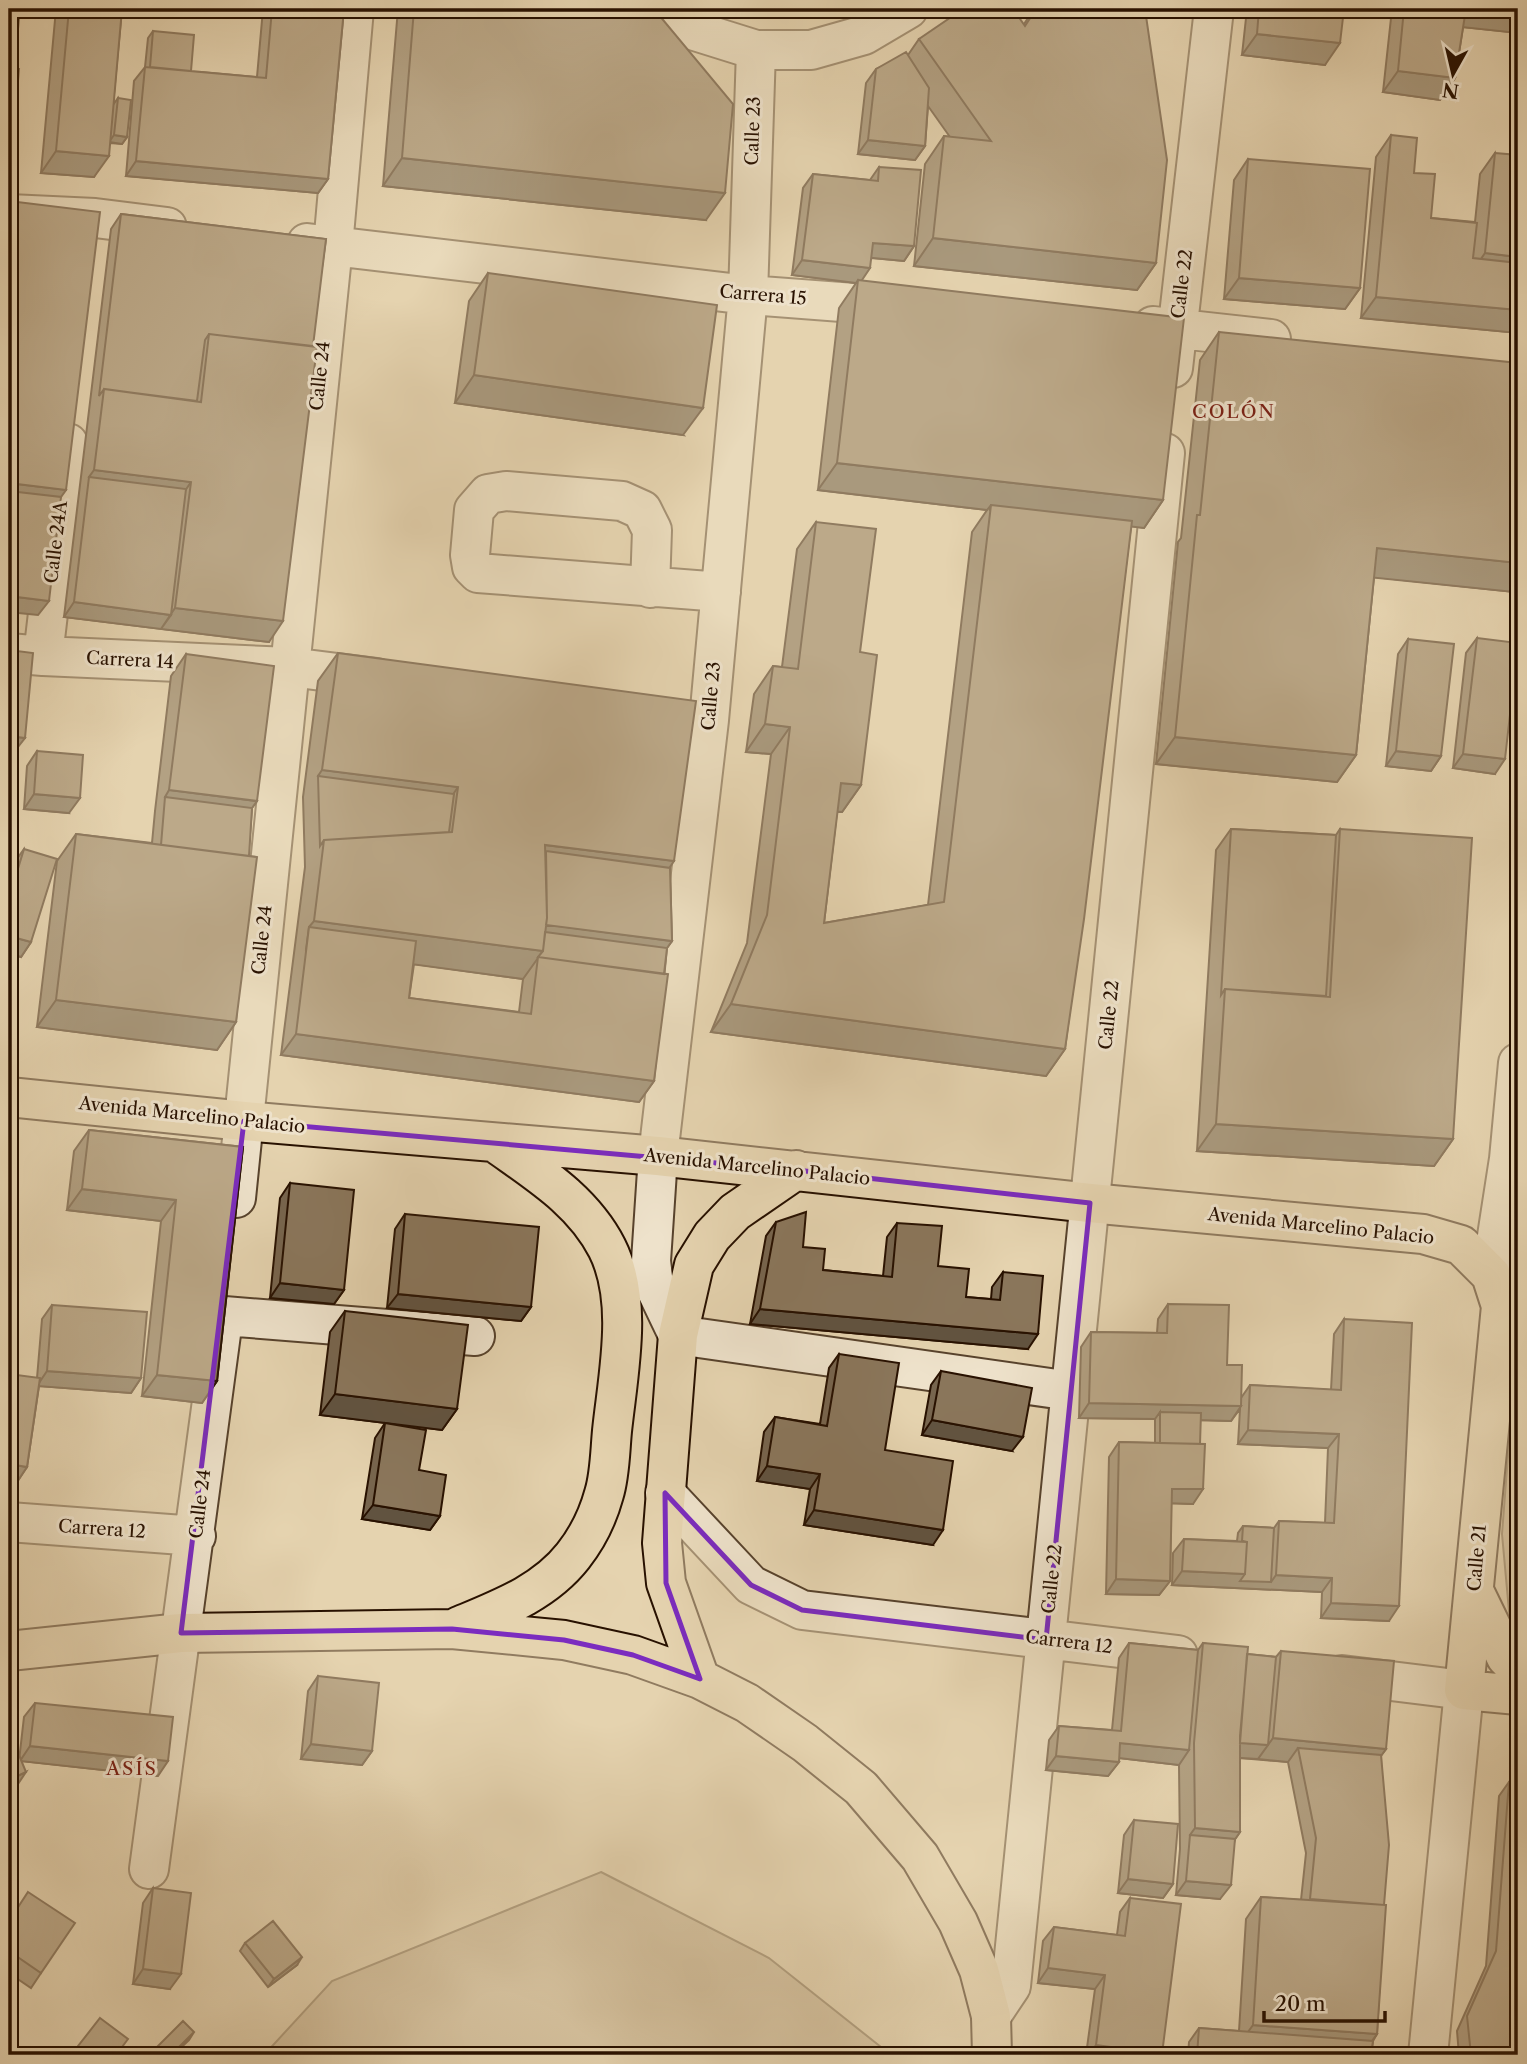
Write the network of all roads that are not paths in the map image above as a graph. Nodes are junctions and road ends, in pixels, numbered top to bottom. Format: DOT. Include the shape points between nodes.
graph roads {
  1 [pos="354,9"];
  2 [pos="656,9"];
  3 [pos="908,9"];
  4 [pos="1214,9"];
  5 [pos="756,50"];
  6 [pos="9,214"];
  7 [pos="201,231"];
  8 [pos="267,238"];
  9 [pos="333,246"];
  10 [pos="748,295"];
  11 [pos="928,309"];
  12 [pos="1122,324"];
  13 [pos="1177,328"];
  14 [pos="1300,342"];
  15 [pos="72,410"];
  16 [pos="650,588"];
  17 [pos="721,592"];
  18 [pos="26,654"];
  19 [pos="290,667"];
  20 [pos="412,683"];
  21 [pos="669,715"];
  22 [pos="709,720"];
  23 [pos="1518,1063"];
  24 [pos="9,1097"];
  25 [pos="244,1121"];
  26 [pos="497,1144"];
  27 [pos="657,1156"];
  28 [pos="796,1170"];
  29 [pos="1090,1203"];
  30 [pos="232,1232"];
  31 [pos="1491,1275"];
  32 [pos="678,1335"];
  33 [pos="475,1336"];
  34 [pos="1071,1391"];
  35 [pos="666,1493"];
  36 [pos="9,1522"];
  37 [pos="195,1536"];
  38 [pos="1474,1592"];
  39 [pos="452,1629"];
  40 [pos="181,1633"];
  41 [pos="1046,1640"];
  42 [pos="9,1651"];
  43 [pos="1208,1659"];
  44 [pos="1518,1669"];
  45 [pos="1302,1670"];
  46 [pos="700,1679"];
  47 [pos="1464,1690"];
  48 [pos="1518,1695"];
  49 [pos="149,1869"];
  50 [pos="991,2016"];
  51 [pos="992,2055"];
  52 [pos="1428,2055"];
  1 -- 9 [label="street, Calle 24"];
  2 -- 5 [label="street" via="676,25"];
  3 -- 5 [label="street" via="864,35 811,50"];
  4 -- 13 [label="street, Calle 22"];
  5 -- 10 [label="street, Calle 23"];
  6 -- 7 [label="street" via="93,232"];
  8 -- 9 [label="street, Carrera 15"];
  9 -- 10 [label="street, Carrera 15"];
  9 -- 19 [label="street, Calle 24"];
  10 -- 11 [label="street, Carrera 15"];
  10 -- 17 [label="street, Calle 23"];
  12 -- 13 [label="street"];
  13 -- 14 [label="street"];
  13 -- 29 [label="street, Calle 22"];
  15 -- 18 [label="street, Calle 24A"];
  16 -- 16 [label="street" via="478,573 470,555 474,510 488,494 506,491 632,505 642,510 652,530"];
  16 -- 17 [label="street"];
  17 -- 22 [label="street, Calle 23"];
  18 -- 19 [label="street, Carrera 14"];
  19 -- 20 [label="street, Carrera 14"];
  19 -- 25 [label="street, Calle 24"];
  21 -- 22 [label="street"];
  22 -- 27 [label="street, Calle 23"];
  23 -- 31 [label="street, Calle 21"];
  24 -- 25 [label="main road, Avenida Marcelino Palacio"];
  25 -- 26 [label="main road, Avenida Marcelino Palacio"];
  25 -- 30 [label="street, Calle 24"];
  26 -- 27 [label="main road, Avenida Marcelino Palacio"];
  26 -- 39 [label="main road" via="563,1191 589,1220 608,1250 621,1298 622,1341 605,1492 594,1524 573,1556 546,1583 512,1604"];
  27 -- 28 [label="main road, Avenida Marcelino Palacio"];
  27 -- 32 [label="street, Calle 23" via="654,1285"];
  28 -- 29 [label="main road, Avenida Marcelino Palacio"];
  28 -- 32 [label="main road" via="735,1212 712,1236 694,1265"];
  29 -- 31 [label="main road, Avenida Marcelino Palacio" via="1423,1234 1461,1245"];
  29 -- 34 [label="street, Calle 22"];
  31 -- 38 [label="main road, Calle 21" via="1501,1306"];
  32 -- 34 [label="street"];
  32 -- 35 [label="main road"];
  33 -- 37 [label="street, Calle 24" via="225,1302"];
  34 -- 41 [label="street, Calle 22"];
  35 -- 41 [label="street, Carrera 12" via="751,1585 802,1610"];
  35 -- 46 [label="main road" via="662,1543 666,1583"];
  36 -- 37 [label="street, Carrera 12"];
  37 -- 40 [label="street, Calle 24"];
  38 -- 44 [label="main road" via="1506,1657"];
  38 -- 47 [label="main road, Calle 21"];
  39 -- 40 [label="main road"];
  39 -- 46 [label="main road" via="564,1640 633,1655"];
  40 -- 42 [label="main road"];
  40 -- 49 [label="street, Calle 24"];
  41 -- 43 [label="street, Carrera 12"];
  41 -- 50 [label="street, Calle 22" via="1011,1986"];
  45 -- 47 [label="street"];
  46 -- 50 [label="main road" via="747,1703 861,1788 920,1857 958,1922 979,1970"];
  47 -- 48 [label="main road"];
  47 -- 52 [label="street, Calle 21"];
  50 -- 51 [label="main road"];
}
